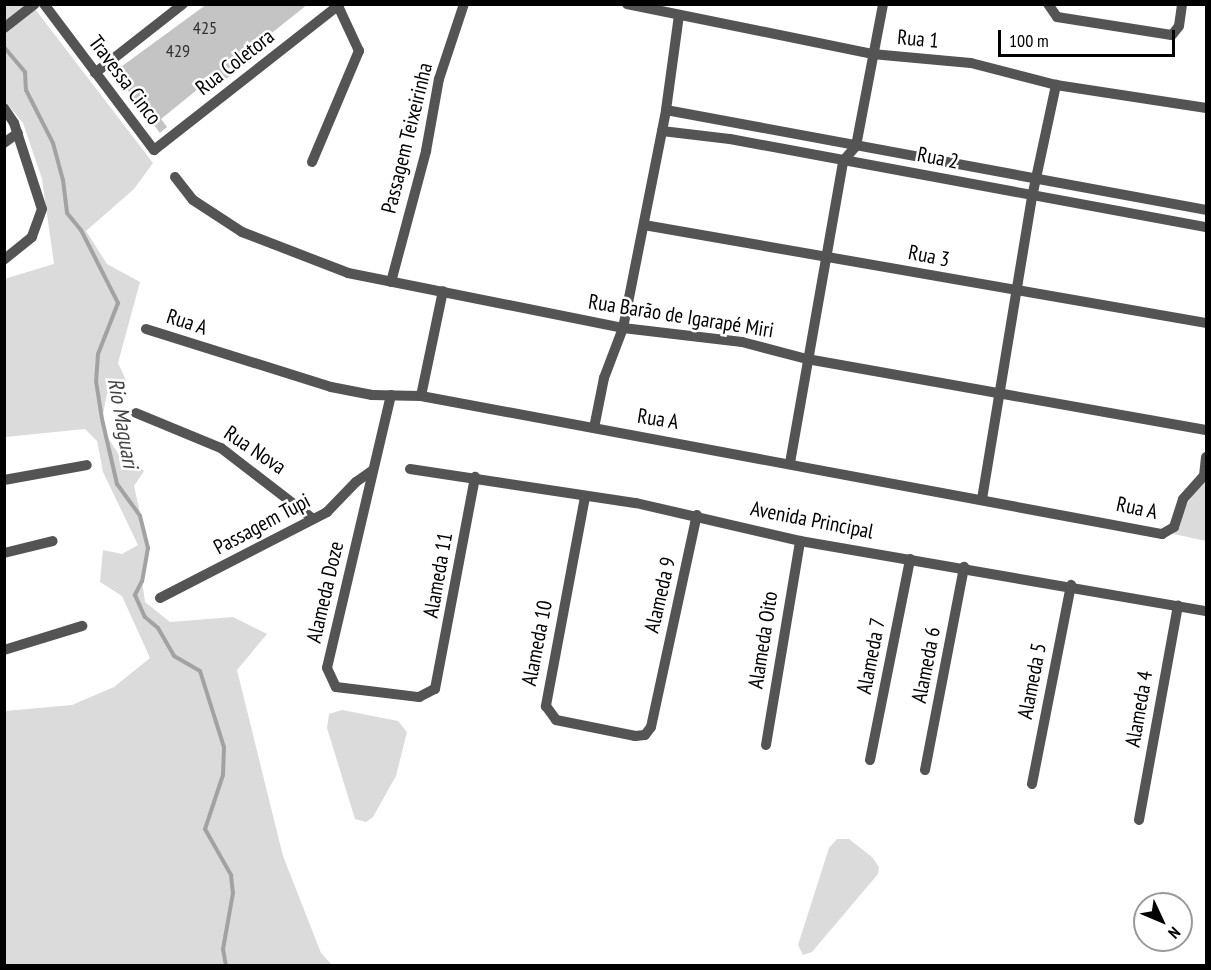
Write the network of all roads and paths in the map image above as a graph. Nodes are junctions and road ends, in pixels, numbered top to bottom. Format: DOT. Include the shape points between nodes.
graph roads {
  1 [pos="35,4"];
  2 [pos="44,4"];
  3 [pos="183,4"];
  4 [pos="464,4"];
  5 [pos="627,4"];
  6 [pos="883,4"];
  7 [pos="1048,4"];
  8 [pos="1182,4"];
  9 [pos="339,5"];
  10 [pos="679,15"];
  11 [pos="4,28"];
  12 [pos="872,54"];
  13 [pos="95,73"];
  14 [pos="1056,85"];
  15 [pos="4,108"];
  16 [pos="1206,108"];
  17 [pos="666,110"];
  18 [pos="662,131"];
  19 [pos="18,133"];
  20 [pos="4,143"];
  21 [pos="856,146"];
  22 [pos="154,150"];
  23 [pos="843,160"];
  24 [pos="312,162"];
  25 [pos="175,177"];
  26 [pos="1036,180"];
  27 [pos="1032,197"];
  28 [pos="1206,210"];
  29 [pos="644,225"];
  30 [pos="1206,227"];
  31 [pos="826,257"];
  32 [pos="5,260"];
  33 [pos="391,282"];
  34 [pos="443,291"];
  35 [pos="1016,293"];
  36 [pos="1206,323"];
  37 [pos="623,328"];
  38 [pos="146,329"];
  39 [pos="807,359"];
  40 [pos="391,395"];
  41 [pos="997,395"];
  42 [pos="422,396"];
  43 [pos="136,413"];
  44 [pos="594,428"];
  45 [pos="1206,430"];
  46 [pos="1206,457"];
  47 [pos="790,463"];
  48 [pos="87,465"];
  49 [pos="410,469"];
  50 [pos="372,471"];
  51 [pos="1205,476"];
  52 [pos="475,477"];
  53 [pos="4,480"];
  54 [pos="585,497"];
  55 [pos="982,499"];
  56 [pos="697,515"];
  57 [pos="312,518"];
  58 [pos="53,540"];
  59 [pos="800,541"];
  60 [pos="4,553"];
  61 [pos="910,559"];
  62 [pos="964,567"];
  63 [pos="1071,585"];
  64 [pos="160,598"];
  65 [pos="1178,606"];
  66 [pos="1206,611"];
  67 [pos="82,626"];
  68 [pos="4,650"];
  69 [pos="438,680"];
  70 [pos="659,682"];
  71 [pos="766,745"];
  72 [pos="870,760"];
  73 [pos="925,770"];
  74 [pos="1032,784"];
  75 [pos="1139,820"];
  1 -- 11 [label="street"];
  2 -- 13 [label="street, Travessa Cinco"];
  3 -- 13 [label="street"];
  4 -- 33 [label="street, Passagem Teixeirinha" via="439,79 426,151"];
  5 -- 10 [label="street, Rua 1"];
  6 -- 12 [label="street"];
  7 -- 8 [label="street" via="1052,14 1067,19 1172,35 1179,26"];
  9 -- 22 [label="street, Rua Coletora"];
  9 -- 24 [label="street" via="359,51"];
  10 -- 12 [label="street, Rua 1"];
  10 -- 17 [label="street"];
  12 -- 14 [label="street, Rua 1" via="970,63"];
  12 -- 21 [label="street"];
  13 -- 22 [label="street, Travessa Cinco"];
  14 -- 16 [label="street, Rua 1"];
  14 -- 26 [label="street"];
  15 -- 19 [label="street"];
  17 -- 18 [label="street"];
  17 -- 21 [label="street, Rua 2"];
  18 -- 23 [label="street, Rua 2"];
  18 -- 29 [label="street"];
  19 -- 20 [label="street"];
  19 -- 32 [label="street" via="36,183 41,219 32,237"];
  21 -- 23 [label="street"];
  21 -- 26 [label="street, Rua 2"];
  23 -- 27 [label="street, Rua 2"];
  23 -- 31 [label="street"];
  25 -- 33 [label="street, Rua Barão de Igarapé Miri" via="193,200 242,232 348,273"];
  26 -- 27 [label="street"];
  26 -- 28 [label="street, Rua 2"];
  27 -- 30 [label="street, Rua 2"];
  27 -- 35 [label="street"];
  29 -- 31 [label="street, Rua 3"];
  29 -- 37 [label="street"];
  31 -- 35 [label="street, Rua 3"];
  31 -- 39 [label="street"];
  33 -- 34 [label="street, Rua Barão de Igarapé Miri"];
  34 -- 37 [label="street, Rua Barão de Igarapé Miri"];
  34 -- 42 [label="street"];
  35 -- 36 [label="street, Rua 3"];
  35 -- 41 [label="street"];
  37 -- 39 [label="street, Rua Barão de Igarapé Miri" via="742,342"];
  37 -- 44 [label="street" via="604,378"];
  38 -- 40 [label="street, Rua A" via="331,387"];
  39 -- 41 [label="street, Rua Barão de Igarapé Miri"];
  39 -- 47 [label="street"];
  40 -- 42 [label="street, Rua A"];
  40 -- 50 [label="street, Alameda Doze"];
  41 -- 45 [label="street, Rua Barão de Igarapé Miri"];
  41 -- 55 [label="street"];
  42 -- 44 [label="street, Rua A"];
  43 -- 57 [label="street, Rua Nova" via="221,448"];
  44 -- 47 [label="street, Rua A"];
  46 -- 51 [label="street"];
  47 -- 55 [label="street, Rua A"];
  48 -- 53 [label="street"];
  49 -- 52 [label="street, Avenida Principal"];
  50 -- 57 [label="street, Passagem Tupi" via="327,512"];
  50 -- 69 [label="street, Alameda Doze" via="326,674 343,690 418,697 435,689"];
  51 -- 55 [label="street, Rua A" via="1183,499 1168,533"];
  52 -- 54 [label="street, Avenida Principal"];
  52 -- 69 [label="street, Alameda 11"];
  54 -- 56 [label="street, Avenida Principal"];
  54 -- 70 [label="street, Alameda 10" via="546,698 548,710 564,722 645,735 651,727"];
  56 -- 59 [label="street, Avenida Principal"];
  56 -- 70 [label="street, Alameda 9"];
  57 -- 64 [label="street, Passagem Tupi"];
  58 -- 60 [label="street"];
  59 -- 61 [label="street, Avenida Principal"];
  59 -- 71 [label="street, Alameda Oito"];
  61 -- 62 [label="street, Avenida Principal"];
  61 -- 72 [label="street, Alameda 7"];
  62 -- 63 [label="street, Avenida Principal"];
  62 -- 73 [label="street, Alameda 6"];
  63 -- 65 [label="street, Avenida Principal"];
  63 -- 74 [label="street, Alameda 5"];
  65 -- 66 [label="street, Avenida Principal"];
  65 -- 75 [label="street, Alameda 4"];
  67 -- 68 [label="street"];
}
